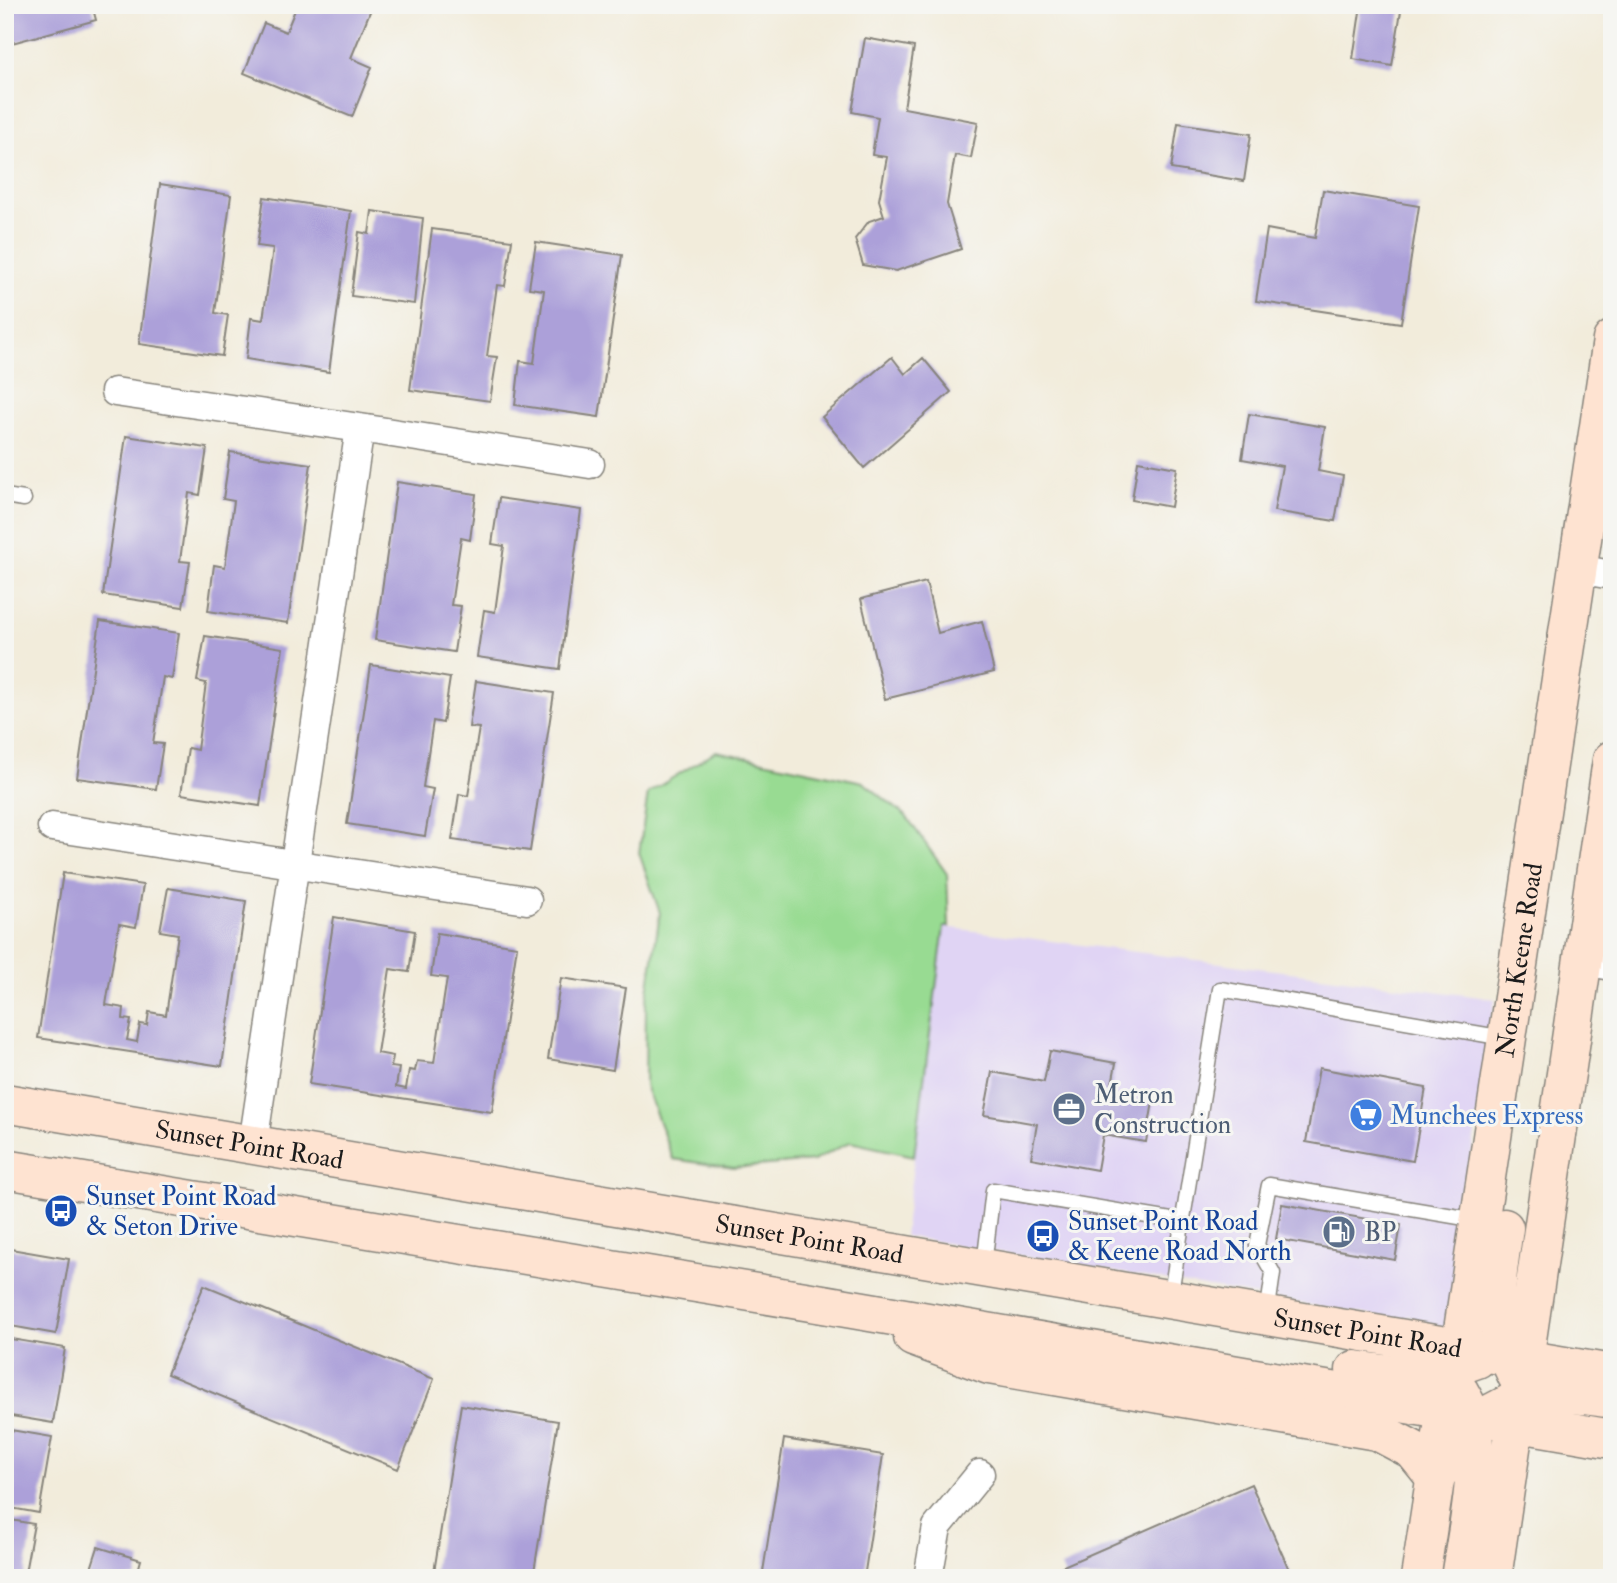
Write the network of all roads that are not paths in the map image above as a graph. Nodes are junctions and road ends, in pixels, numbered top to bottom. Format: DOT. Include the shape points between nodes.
graph roads {
  1 [pos="1612,340"];
  2 [pos="115,391"];
  3 [pos="359,428"];
  4 [pos="590,464"];
  5 [pos="5,496"];
  6 [pos="24,499"];
  7 [pos="1594,572"];
  8 [pos="1612,760"];
  9 [pos="1546,774"];
  10 [pos="52,827"];
  11 [pos="295,864"];
  12 [pos="527,900"];
  13 [pos="1597,964"];
  14 [pos="1506,1039"];
  15 [pos="5,1103"];
  16 [pos="253,1144"];
  17 [pos="5,1169"];
  18 [pos="1479,1221"];
  19 [pos="1183,1222"];
  20 [pos="984,1268"];
  21 [pos="1170,1300"];
  22 [pos="823,1304"];
  23 [pos="1267,1317"];
  24 [pos="1612,1374"];
  25 [pos="1487,1384"];
  26 [pos="1612,1399"];
  27 [pos="1612,1439"];
  28 [pos="980,1474"];
  29 [pos="1435,1478"];
  30 [pos="928,1578"];
  31 [pos="1420,1578"];
  32 [pos="1460,1578"];
  33 [pos="1492,1578"];
  1 -- 7 [label="main road, North Keene Road"];
  2 -- 3 [label="street"];
  3 -- 4 [label="street"];
  3 -- 11 [label="street"];
  5 -- 6 [label="lane"];
  7 -- 9 [label="main road, North Keene Road"];
  8 -- 13 [label="main road"];
  9 -- 14 [label="main road, North Keene Road"];
  9 -- 25 [label="main road" via="1547,936 1498,1270"];
  10 -- 11 [label="street"];
  11 -- 12 [label="street"];
  11 -- 16 [label="street"];
  13 -- 25 [label="main road" via="1531,1306"];
  14 -- 18 [label="main road, North Keene Road"];
  14 -- 19 [label="lane" via="1220,989"];
  15 -- 16 [label="main road, Sunset Point Road"];
  16 -- 20 [label="main road, Sunset Point Road"];
  17 -- 22 [label="main road"];
  18 -- 23 [label="lane" via="1269,1185 1257,1245 1273,1273"];
  18 -- 25 [label="main road, North Keene Road"];
  19 -- 20 [label="lane" via="993,1190"];
  19 -- 21 [label="lane"];
  20 -- 21 [label="main road, Sunset Point Road"];
  21 -- 23 [label="main road, Sunset Point Road"];
  22 -- 25 [label="main road"];
  22 -- 29 [label="main road" via="989,1365 1377,1430 1413,1450"];
  23 -- 25 [label="main road, Sunset Point Road" via="1412,1341"];
  24 -- 25 [label="main road"];
  25 -- 26 [label="main road"];
  25 -- 27 [label="main road" via="1564,1431"];
  25 -- 29 [label="main road, North Keene Road"];
  25 -- 32 [label="main road"];
  25 -- 33 [label="main road, North Keene Road"];
  28 -- 30 [label="street" via="937,1527"];
  29 -- 31 [label="main road, North Keene Road"];
}
